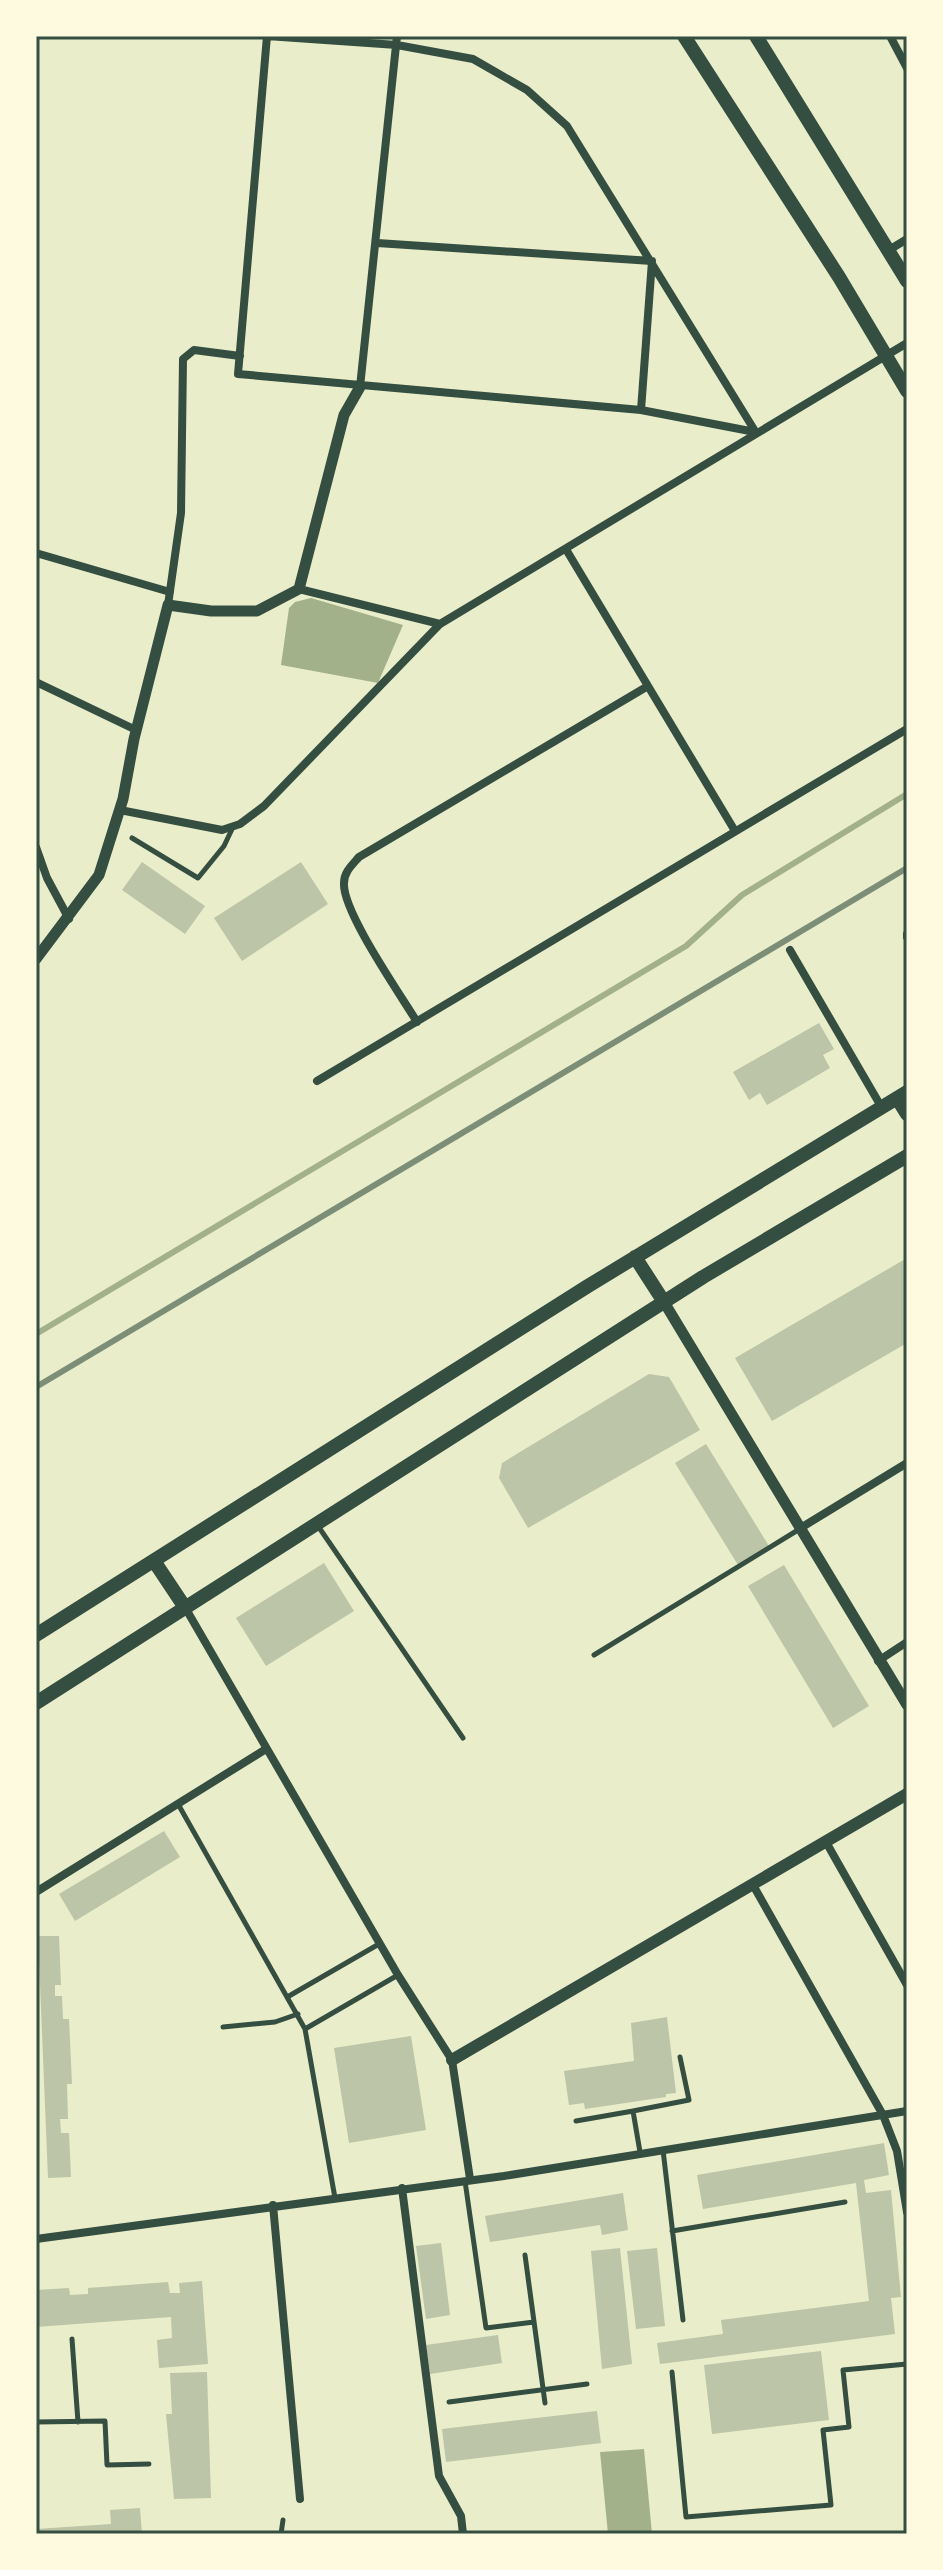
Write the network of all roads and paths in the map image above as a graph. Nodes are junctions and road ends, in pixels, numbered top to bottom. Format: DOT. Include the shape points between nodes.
graph roads {
  1 [pos="267,36"];
  2 [pos="684,36"];
  3 [pos="756,36"];
  4 [pos="890,36"];
  5 [pos="397,40"];
  6 [pos="907,68"];
  7 [pos="907,239"];
  8 [pos="377,243"];
  9 [pos="889,250"];
  10 [pos="652,261"];
  11 [pos="907,281"];
  12 [pos="907,343"];
  13 [pos="240,356"];
  14 [pos="885,357"];
  15 [pos="360,387"];
  16 [pos="907,391"];
  17 [pos="641,410"];
  18 [pos="755,432"];
  19 [pos="567,551"];
  20 [pos="36,553"];
  21 [pos="299,589"];
  22 [pos="170,592"];
  23 [pos="168,605"];
  24 [pos="440,624"];
  25 [pos="36,682"];
  26 [pos="648,686"];
  27 [pos="907,729"];
  28 [pos="136,730"];
  29 [pos="120,810"];
  30 [pos="234,826"];
  31 [pos="735,831"];
  32 [pos="132,838"];
  33 [pos="36,847"];
  34 [pos="69,919"];
  35 [pos="790,950"];
  36 [pos="36,959"];
  37 [pos="417,1022"];
  38 [pos="317,1081"];
  39 [pos="902,1095"];
  40 [pos="882,1108"];
  41 [pos="907,1114"];
  42 [pos="907,1156"];
  43 [pos="635,1257"];
  44 [pos="664,1302"];
  45 [pos="907,1463"];
  46 [pos="317,1525"];
  47 [pos="798,1530"];
  48 [pos="154,1561"];
  49 [pos="186,1609"];
  50 [pos="36,1635"];
  51 [pos="907,1642"];
  52 [pos="594,1655"];
  53 [pos="878,1661"];
  54 [pos="36,1703"];
  55 [pos="907,1705"];
  56 [pos="463,1738"];
  57 [pos="266,1749"];
  58 [pos="907,1794"];
  59 [pos="178,1804"];
  60 [pos="826,1842"];
  61 [pos="753,1885"];
  62 [pos="36,1892"];
  63 [pos="380,1943"];
  64 [pos="398,1975"];
  65 [pos="907,1985"];
  66 [pos="289,1996"];
  67 [pos="298,2014"];
  68 [pos="223,2027"];
  69 [pos="305,2029"];
  70 [pos="680,2057"];
  71 [pos="452,2060"];
  72 [pos="633,2111"];
  73 [pos="907,2111"];
  74 [pos="883,2115"];
  75 [pos="576,2121"];
  76 [pos="663,2149"];
  77 [pos="640,2152"];
  78 [pos="467,2179"];
  79 [pos="402,2188"];
  80 [pos="335,2198"];
  81 [pos="845,2202"];
  82 [pos="273,2205"];
  83 [pos="907,2212"];
  84 [pos="672,2231"];
  85 [pos="36,2239"];
  86 [pos="525,2255"];
  87 [pos="683,2320"];
  88 [pos="534,2322"];
  89 [pos="72,2339"];
  90 [pos="907,2364"];
  91 [pos="672,2372"];
  92 [pos="587,2384"];
  93 [pos="543,2390"];
  94 [pos="449,2402"];
  95 [pos="545,2403"];
  96 [pos="36,2422"];
  97 [pos="78,2422"];
  98 [pos="149,2464"];
  99 [pos="300,2499"];
  100 [pos="283,2520"];
  101 [pos="281,2534"];
  102 [pos="463,2534"];
  1 -- 5 [label="street"];
  1 -- 13 [label="street"];
  2 -- 14 [label="main road"];
  3 -- 9 [label="main road"];
  4 -- 6 [label="street"];
  5 -- 8 [label="street"];
  5 -- 10 [label="street" via="473,59 527,90 567,126"];
  7 -- 9 [label="street"];
  8 -- 10 [label="street"];
  8 -- 15 [label="street"];
  9 -- 11 [label="main road"];
  10 -- 17 [label="street"];
  10 -- 18 [label="street"];
  12 -- 14 [label="street"];
  13 -- 15 [label="street" via="238,374"];
  13 -- 22 [label="street" via="194,350 184,357 181,513"];
  14 -- 16 [label="main road"];
  14 -- 18 [label="street"];
  15 -- 17 [label="street"];
  15 -- 21 [label="street" via="344,415"];
  17 -- 18 [label="street"];
  18 -- 19 [label="street"];
  19 -- 24 [label="street"];
  19 -- 26 [label="street"];
  20 -- 22 [label="street"];
  21 -- 23 [label="street" via="257,611"];
  21 -- 24 [label="street"];
  22 -- 23 [label="street"];
  23 -- 28 [label="street"];
  24 -- 30 [label="street" via="264,806"];
  25 -- 28 [label="street"];
  26 -- 31 [label="street"];
  26 -- 37 [label="street" via="359,857 349,868 344,884 349,908"];
  27 -- 31 [label="street"];
  28 -- 29 [label="street"];
  29 -- 30 [label="street" via="222,830"];
  29 -- 34 [label="street" via="99,875"];
  30 -- 32 [label="lane" via="198,878"];
  31 -- 37 [label="street"];
  33 -- 34 [label="street"];
  34 -- 36 [label="street"];
  35 -- 40 [label="street"];
  37 -- 38 [label="street"];
  39 -- 40 [label="main road"];
  39 -- 41 [label="main road"];
  40 -- 43 [label="main road"];
  42 -- 44 [label="main road"];
  43 -- 44 [label="main road"];
  43 -- 48 [label="main road"];
  44 -- 46 [label="main road"];
  44 -- 47 [label="street"];
  45 -- 47 [label="street"];
  46 -- 49 [label="main road"];
  46 -- 56 [label="lane"];
  47 -- 52 [label="lane"];
  47 -- 53 [label="street"];
  48 -- 49 [label="main road"];
  48 -- 50 [label="main road"];
  49 -- 54 [label="main road"];
  49 -- 57 [label="street"];
  51 -- 53 [label="street"];
  53 -- 55 [label="street"];
  57 -- 59 [label="street"];
  57 -- 63 [label="street"];
  58 -- 60 [label="main road"];
  59 -- 62 [label="street"];
  59 -- 66 [label="lane"];
  60 -- 61 [label="main road"];
  60 -- 65 [label="street"];
  61 -- 71 [label="main road"];
  61 -- 74 [label="street"];
  63 -- 64 [label="street"];
  63 -- 66 [label="lane"];
  64 -- 69 [label="lane"];
  64 -- 71 [label="street"];
  66 -- 67 [label="lane"];
  67 -- 68 [label="lane"];
  67 -- 69 [label="lane"];
  69 -- 80 [label="lane"];
  70 -- 72 [label="lane" via="689,2100"];
  71 -- 78 [label="street"];
  72 -- 75 [label="lane"];
  72 -- 77 [label="lane"];
  73 -- 74 [label="street"];
  74 -- 76 [label="street"];
  74 -- 83 [label="street" via="897,2151"];
  76 -- 77 [label="street"];
  76 -- 84 [label="lane"];
  77 -- 78 [label="street"];
  78 -- 79 [label="street"];
  78 -- 88 [label="lane" via="486,2328"];
  79 -- 80 [label="street"];
  79 -- 102 [label="street" via="439,2476 461,2516"];
  80 -- 82 [label="street"];
  81 -- 84 [label="lane"];
  82 -- 85 [label="street"];
  82 -- 99 [label="street"];
  84 -- 87 [label="lane"];
  86 -- 88 [label="lane"];
  88 -- 93 [label="lane"];
  89 -- 97 [label="lane"];
  90 -- 91 [label="lane" via="843,2370 849,2427 823,2430 831,2505 686,2517"];
  92 -- 93 [label="lane"];
  93 -- 94 [label="lane"];
  93 -- 95 [label="lane"];
  96 -- 97 [label="lane"];
  97 -- 98 [label="lane" via="105,2421 107,2465"];
  100 -- 101 [label="lane"];
}
